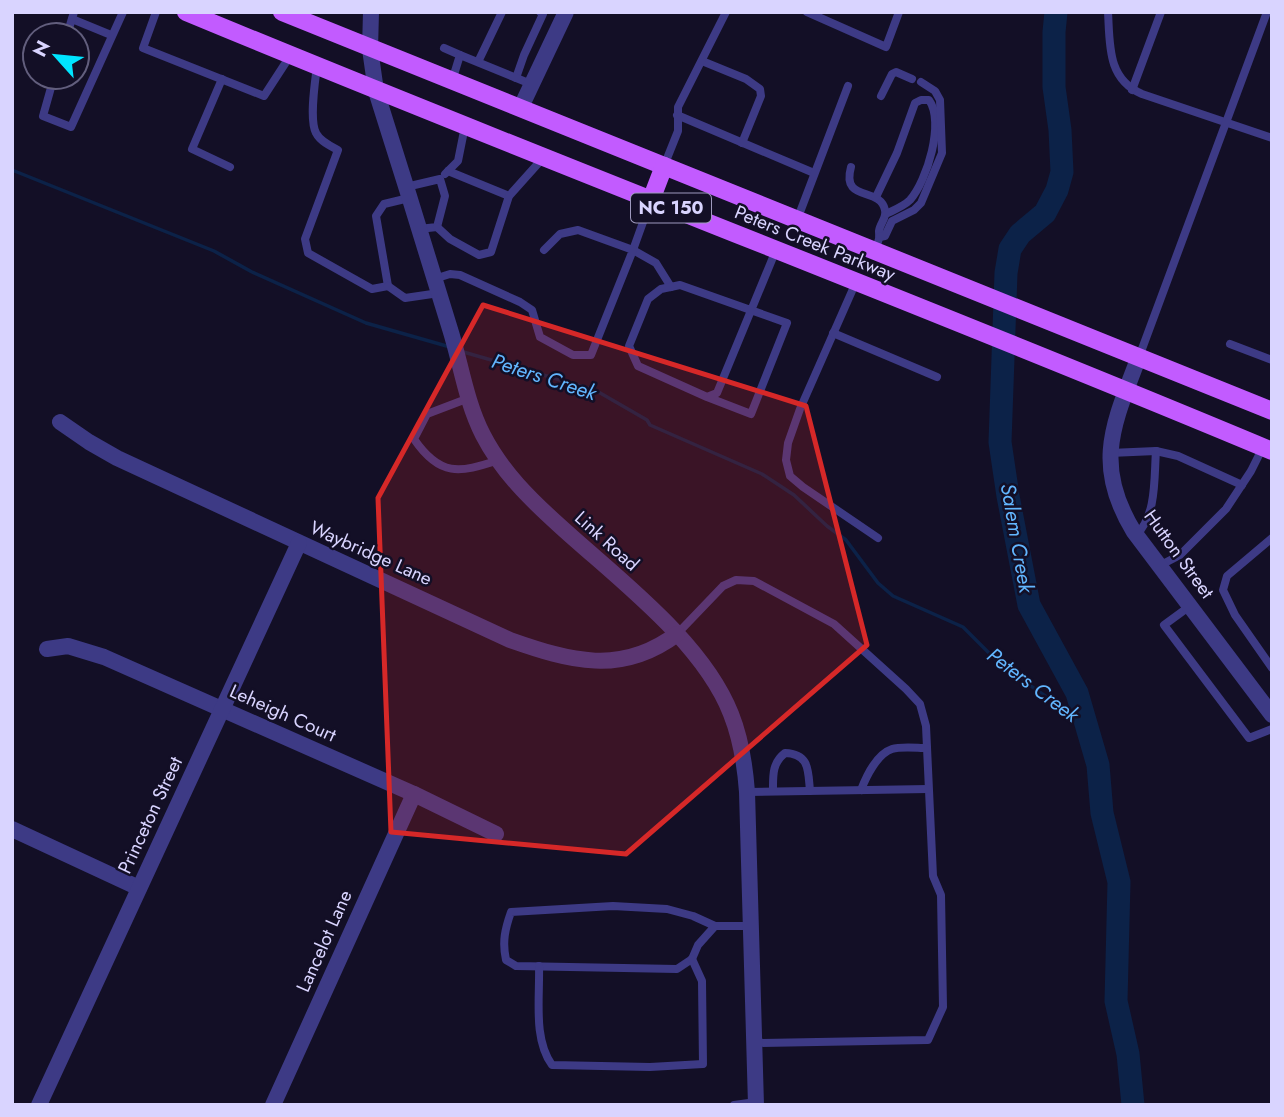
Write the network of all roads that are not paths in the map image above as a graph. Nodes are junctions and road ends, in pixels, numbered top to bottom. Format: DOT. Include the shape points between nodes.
graph roads {
  1 [pos="123,12"];
  2 [pos="156,12"];
  3 [pos="186,12"];
  4 [pos="282,12"];
  5 [pos="371,12"];
  6 [pos="502,12"];
  7 [pos="726,12"];
  8 [pos="807,12"];
  9 [pos="900,12"];
  10 [pos="1108,12"];
  11 [pos="1161,12"];
  12 [pos="1267,12"];
  13 [pos="542,13"];
  14 [pos="73,16"];
  15 [pos="563,18"];
  16 [pos="111,35"];
  17 [pos="444,48"];
  18 [pos="370,49"];
  19 [pos="290,55"];
  20 [pos="460,55"];
  21 [pos="702,61"];
  22 [pos="478,62"];
  23 [pos="317,66"];
  24 [pos="222,79"];
  25 [pos="91,81"];
  26 [pos="452,81"];
  27 [pos="524,81"];
  28 [pos="848,86"];
  29 [pos="1132,90"];
  30 [pos="50,91"];
  31 [pos="87,91"];
  32 [pos="376,91"];
  33 [pos="881,96"];
  34 [pos="520,107"];
  35 [pos="677,115"];
  36 [pos="1226,123"];
  37 [pos="466,126"];
  38 [pos="1272,138"];
  39 [pos="742,143"];
  40 [pos="544,157"];
  41 [pos="664,166"];
  42 [pos="230,167"];
  43 [pos="851,167"];
  44 [pos="448,171"];
  45 [pos="814,173"];
  46 [pos="440,179"];
  47 [pos="408,192"];
  48 [pos="509,196"];
  49 [pos="876,197"];
  50 [pos="651,200"];
  51 [pos="886,214"];
  52 [pos="797,220"];
  53 [pos="437,227"];
  54 [pos="419,229"];
  55 [pos="878,244"];
  56 [pos="544,250"];
  57 [pos="633,250"];
  58 [pos="776,250"];
  59 [pos="856,282"];
  60 [pos="388,286"];
  61 [pos="437,286"];
  62 [pos="671,287"];
  63 [pos="751,312"];
  64 [pos="833,333"];
  65 [pos="1230,344"];
  66 [pos="1138,359"];
  67 [pos="1272,360"];
  68 [pos="937,377"];
  69 [pos="1126,391"];
  70 [pos="706,397"];
  71 [pos="469,398"];
  72 [pos="1272,411"];
  73 [pos="60,422"];
  74 [pos="1267,449"];
  75 [pos="1156,451"];
  76 [pos="1110,453"];
  77 [pos="499,460"];
  78 [pos="1242,485"];
  79 [pos="1136,535"];
  80 [pos="878,538"];
  81 [pos="1272,538"];
  82 [pos="299,543"];
  83 [pos="1159,565"];
  84 [pos="1190,606"];
  85 [pos="677,634"];
  86 [pos="47,649"];
  87 [pos="1272,668"];
  88 [pos="221,709"];
  89 [pos="1272,715"];
  90 [pos="1272,729"];
  91 [pos="927,748"];
  92 [pos="928,789"];
  93 [pos="861,790"];
  94 [pos="774,791"];
  95 [pos="810,791"];
  96 [pos="747,792"];
  97 [pos="414,794"];
  98 [pos="12,829"];
  99 [pos="496,834"];
  100 [pos="139,888"];
  101 [pos="715,926"];
  102 [pos="752,926"];
  103 [pos="692,959"];
  104 [pos="539,966"];
  105 [pos="755,1044"];
  106 [pos="756,1103"];
  107 [pos="39,1105"];
  108 [pos="273,1105"];
  109 [pos="734,1105"];
  1 -- 16 [label="lane"];
  2 -- 24 [label="lane" via="143,48"];
  3 -- 19 [label="main road, Peters Creek Parkway / NC 150"];
  4 -- 18 [label="main road, Peters Creek Parkway / NC 150"];
  5 -- 18 [label="street, Link Road"];
  6 -- 22 [label="lane"];
  7 -- 21 [label="lane"];
  8 -- 9 [label="lane" via="886,47"];
  10 -- 29 [label="lane" via="1111,60"];
  11 -- 29 [label="lane"];
  12 -- 36 [label="lane"];
  13 -- 15 [label="lane"];
  13 -- 27 [label="lane" via="524,55"];
  14 -- 16 [label="lane"];
  15 -- 27 [label="street"];
  16 -- 25 [label="lane"];
  17 -- 20 [label="lane"];
  18 -- 26 [label="main road, Peters Creek Parkway / NC 150"];
  18 -- 32 [label="street, Link Road"];
  19 -- 23 [label="main road, Peters Creek Parkway / NC 150"];
  19 -- 24 [label="lane" via="264,96"];
  20 -- 22 [label="lane"];
  20 -- 26 [label="lane"];
  21 -- 35 [label="lane"];
  21 -- 39 [label="lane" via="760,89"];
  22 -- 27 [label="lane"];
  23 -- 32 [label="main road, Peters Creek Parkway / NC 150"];
  23 -- 60 [label="lane" via="314,131 338,150 305,239 308,253 372,289"];
  24 -- 42 [label="lane" via="192,149"];
  26 -- 34 [label="main road, Peters Creek Parkway / NC 150"];
  27 -- 34 [label="street"];
  28 -- 45 [label="lane"];
  29 -- 36 [label="lane"];
  30 -- 31 [label="lane" via="43,116 71,127"];
  32 -- 37 [label="main road, Peters Creek Parkway / NC 150"];
  32 -- 47 [label="street, Link Road"];
  33 -- 55 [label="lane" via="896,72 935,91 940,100 942,153 921,203 892,220"];
  34 -- 41 [label="main road, Peters Creek Parkway / NC 150"];
  35 -- 39 [label="lane"];
  35 -- 41 [label="lane" via="678,131"];
  36 -- 38 [label="lane"];
  36 -- 66 [label="lane"];
  37 -- 40 [label="main road, Peters Creek Parkway / NC 150"];
  37 -- 44 [label="lane" via="458,160"];
  39 -- 45 [label="lane"];
  40 -- 48 [label="lane"];
  40 -- 50 [label="main road, Peters Creek Parkway / NC 150"];
  41 -- 50 [label="main road"];
  41 -- 52 [label="main road, Peters Creek Parkway / NC 150"];
  43 -- 49 [label="lane" via="851,186"];
  44 -- 46 [label="lane"];
  44 -- 48 [label="lane"];
  45 -- 52 [label="lane"];
  46 -- 47 [label="lane"];
  46 -- 53 [label="lane" via="444,196"];
  47 -- 54 [label="street, Link Road"];
  47 -- 60 [label="lane" via="384,204 376,216"];
  48 -- 53 [label="lane" via="491,252 479,255"];
  49 -- 51 [label="lane"];
  49 -- 51 [label="lane" via="915,103 929,100 934,106 931,156 908,203"];
  50 -- 57 [label="lane"];
  50 -- 58 [label="main road, Peters Creek Parkway / NC 150"];
  51 -- 55 [label="lane"];
  52 -- 55 [label="main road, Peters Creek Parkway / NC 150"];
  53 -- 54 [label="lane"];
  54 -- 61 [label="street, Link Road"];
  55 -- 66 [label="main road, Peters Creek Parkway / NC 150" via="971,291"];
  56 -- 57 [label="lane" via="560,234 578,230"];
  57 -- 61 [label="lane" via="591,355 573,355 540,337 532,310 460,275 450,274"];
  57 -- 62 [label="lane" via="656,263"];
  58 -- 59 [label="main road, Peters Creek Parkway / NC 150"];
  58 -- 63 [label="lane"];
  59 -- 64 [label="lane"];
  59 -- 69 [label="main road, Peters Creek Parkway / NC 150"];
  60 -- 61 [label="lane" via="405,298"];
  61 -- 71 [label="street, Link Road"];
  62 -- 63 [label="lane" via="680,285"];
  62 -- 70 [label="lane" via="648,299 629,346 638,366"];
  63 -- 70 [label="lane" via="717,393"];
  63 -- 70 [label="lane" via="787,323 751,414"];
  64 -- 68 [label="lane"];
  64 -- 80 [label="lane" via="800,409 786,460 790,475 803,487"];
  65 -- 67 [label="lane"];
  66 -- 69 [label="street, Hutton Street"];
  66 -- 72 [label="main road, Peters Creek Parkway / NC 150"];
  69 -- 74 [label="main road, Peters Creek Parkway / NC 150"];
  69 -- 76 [label="street, Hutton Street"];
  71 -- 77 [label="street, Link Road"];
  71 -- 77 [label="lane" via="427,414 414,439 439,466 469,470"];
  73 -- 82 [label="street, Waybridge Lane" via="117,458"];
  74 -- 78 [label="lane"];
  75 -- 76 [label="lane"];
  75 -- 78 [label="lane"];
  75 -- 79 [label="lane" via="1149,513"];
  76 -- 79 [label="street, Hutton Street" via="1121,505"];
  77 -- 85 [label="street, Link Road" via="526,495"];
  78 -- 83 [label="lane" via="1226,509 1180,555"];
  79 -- 83 [label="street, Hutton Street"];
  81 -- 87 [label="lane" via="1227,576 1223,590"];
  82 -- 85 [label="street, Waybridge Lane" via="510,640 556,656 630,659"];
  82 -- 88 [label="street, Princeton Street"];
  83 -- 84 [label="street, Hutton Street"];
  84 -- 89 [label="street, Hutton Street"];
  84 -- 90 [label="lane" via="1164,625 1249,737"];
  85 -- 91 [label="lane" via="723,586 736,580 754,581 834,624 906,689 920,704"];
  85 -- 96 [label="street, Link Road" via="701,662 731,714"];
  86 -- 88 [label="street, Leheigh Court" via="68,646 104,657"];
  88 -- 97 [label="street, Leheigh Court"];
  88 -- 100 [label="street, Princeton Street"];
  91 -- 92 [label="lane"];
  91 -- 93 [label="lane" via="892,749 866,777"];
  92 -- 93 [label="lane"];
  92 -- 105 [label="lane" via="933,876 941,895 943,1007 929,1040"];
  93 -- 95 [label="lane"];
  94 -- 95 [label="lane"];
  94 -- 95 [label="lane" via="774,766 785,753 804,760"];
  94 -- 96 [label="lane"];
  96 -- 102 [label="street, Link Road"];
  97 -- 99 [label="street, Leheigh Court"];
  97 -- 108 [label="street, Lancelot Lane"];
  98 -- 100 [label="street"];
  100 -- 107 [label="street, Princeton Street"];
  101 -- 102 [label="lane"];
  101 -- 103 [label="lane"];
  101 -- 104 [label="lane" via="667,909 613,906 511,912 504,931 506,960 516,966"];
  102 -- 105 [label="street, Link Road"];
  103 -- 104 [label="lane" via="677,969"];
  103 -- 104 [label="lane" via="702,981 703,1064 650,1067 552,1065 540,1040"];
  105 -- 106 [label="street, Link Road"];
  106 -- 109 [label="lane"];
}
